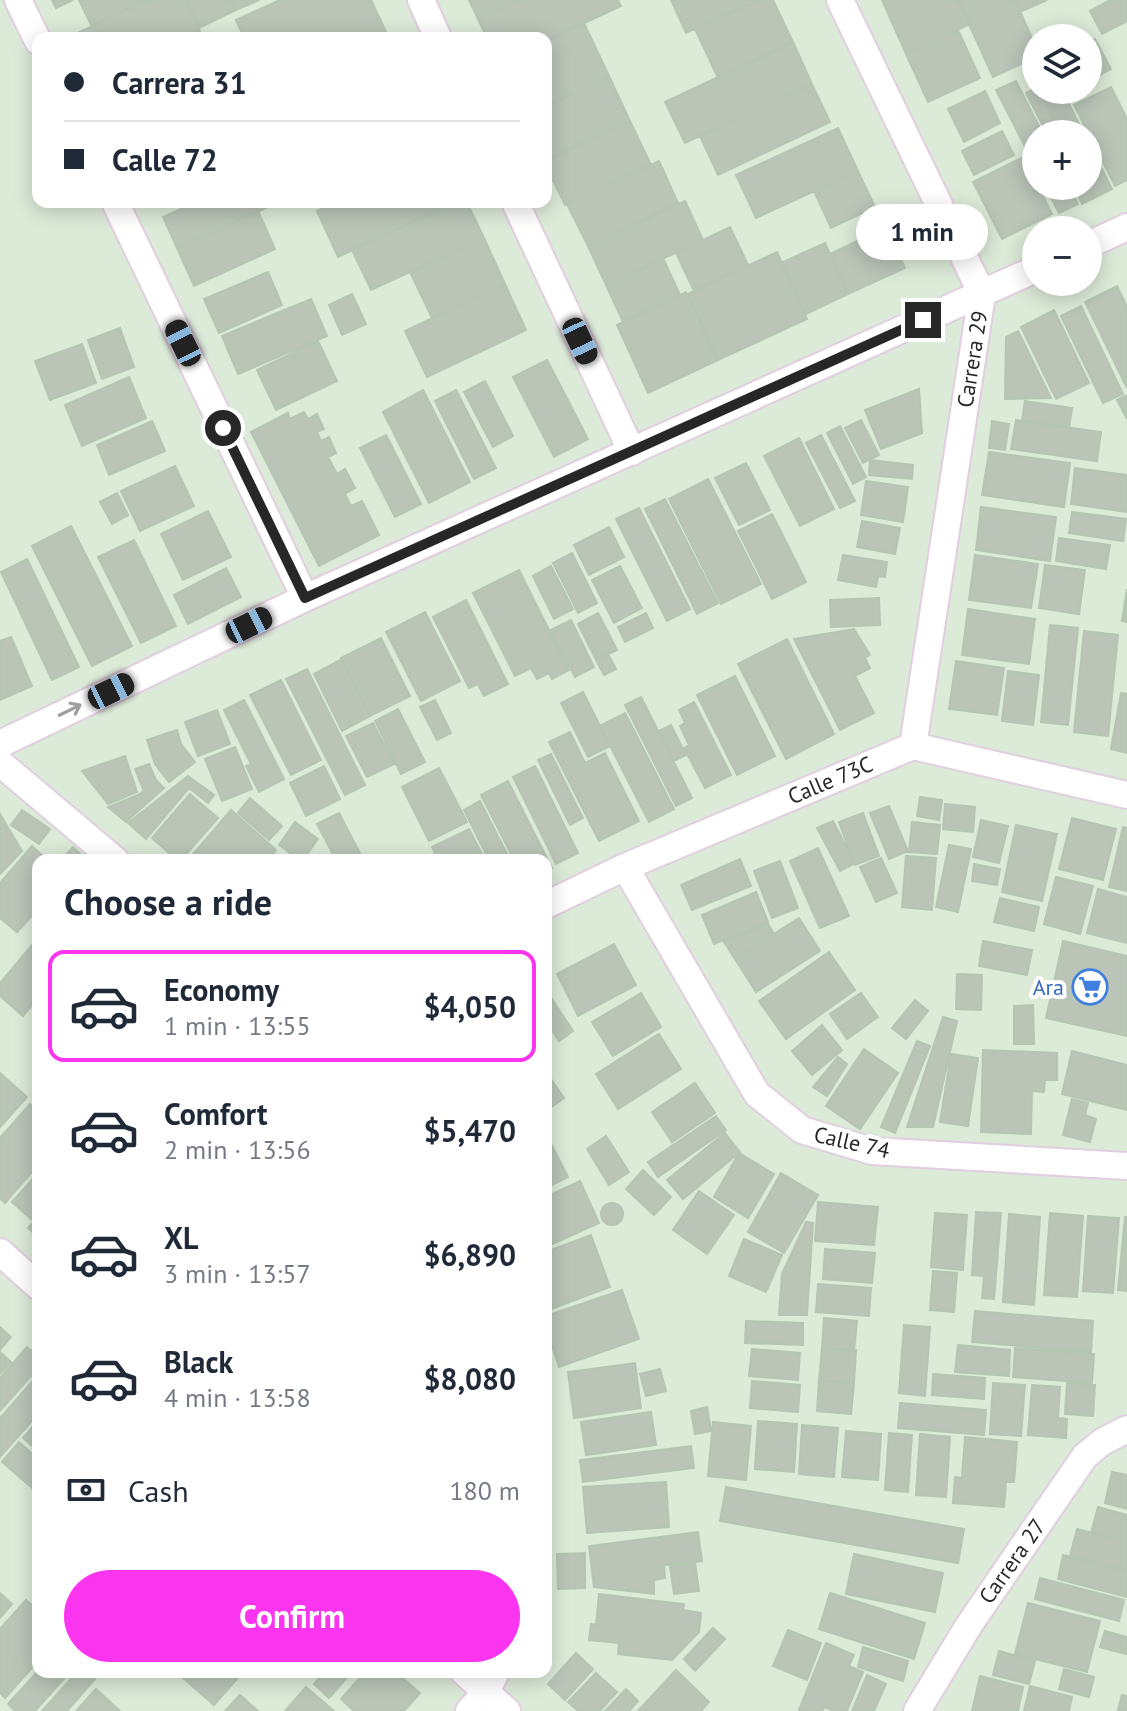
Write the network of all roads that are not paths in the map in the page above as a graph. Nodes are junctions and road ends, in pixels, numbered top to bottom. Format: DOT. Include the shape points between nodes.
graph roads {
  1 [pos="18,0"];
  2 [pos="421,0"];
  3 [pos="840,0"];
  4 [pos="34,32"];
  5 [pos="435,32"];
  6 [pos="118,208"];
  7 [pos="518,208"];
  8 [pos="1127,227"];
  9 [pos="1102,239"];
  10 [pos="1022,275"];
  11 [pos="982,294"];
  12 [pos="632,452"];
  13 [pos="305,598"];
  14 [pos="0,744"];
  15 [pos="913,746"];
  16 [pos="0,763"];
  17 [pos="1127,795"];
  18 [pos="108,854"];
  19 [pos="625,867"];
  20 [pos="552,902"];
  21 [pos="1127,1166"];
  22 [pos="0,1252"];
  23 [pos="32,1281"];
  24 [pos="1127,1429"];
  25 [pos="484,1692"];
  26 [pos="507,1711"];
  27 [pos="917,1711"];
  1 -- 4 [label="street"];
  2 -- 5 [label="street"];
  3 -- 11 [label="street, Carrera 29"];
  6 -- 13 [label="street"];
  7 -- 12 [label="street"];
  8 -- 9 [label="street"];
  10 -- 11 [label="street"];
  11 -- 12 [label="street"];
  11 -- 15 [label="street, Carrera 29"];
  12 -- 13 [label="street"];
  14 -- 13 [label="street, one-way"];
  15 -- 17 [label="street"];
  15 -- 19 [label="street, Calle 73C"];
  16 -- 18 [label="street"];
  19 -- 20 [label="street, Calle 73C"];
  19 -- 21 [label="street, Calle 74" via="757,1094 802,1130 872,1151"];
  22 -- 23 [label="street"];
  24 -- 27 [label="street, Carrera 27" via="1085,1456"];
  25 -- 26 [label="street"];
}
